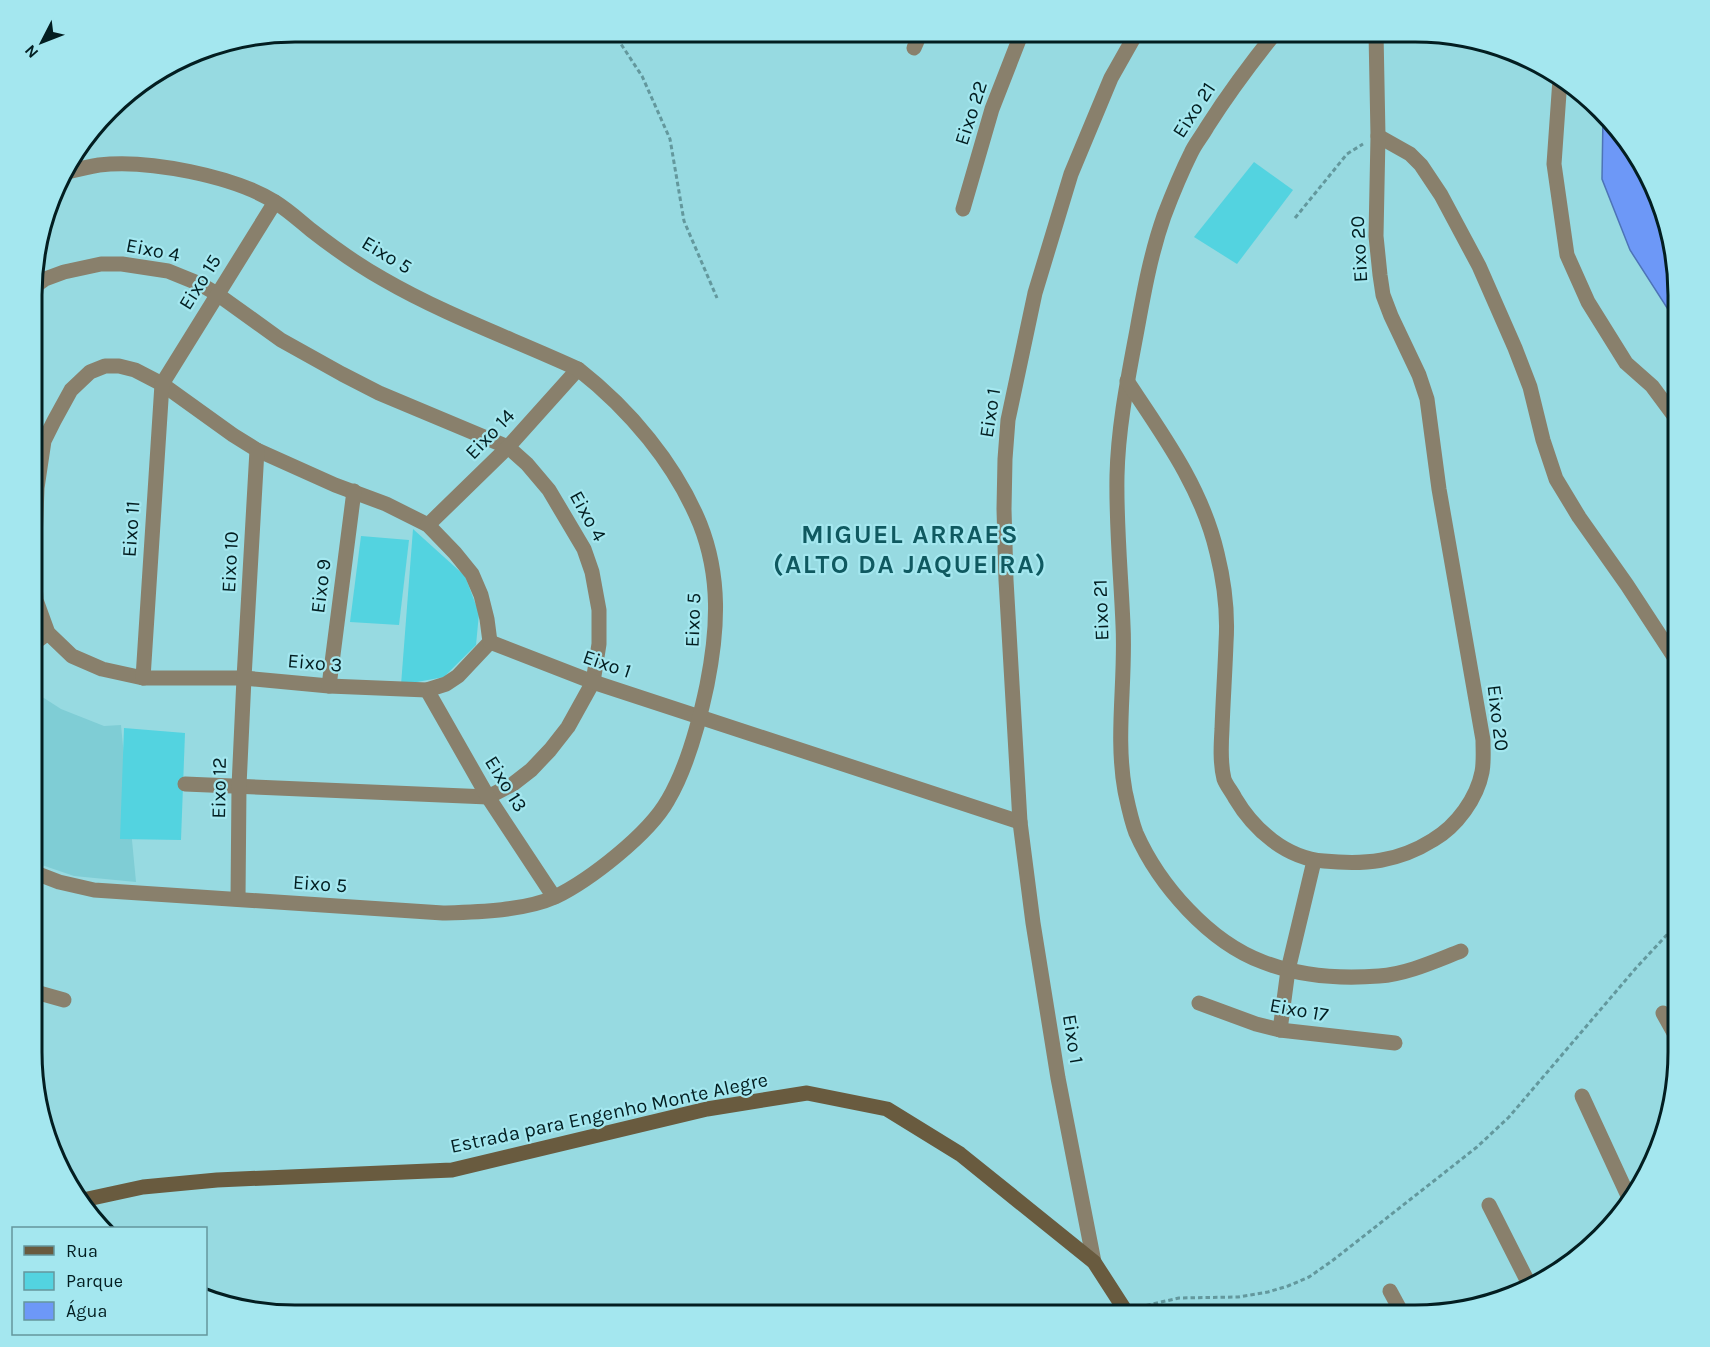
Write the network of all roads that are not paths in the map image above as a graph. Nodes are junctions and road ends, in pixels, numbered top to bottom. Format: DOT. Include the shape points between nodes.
graph roads {
  1 [pos="917,42"];
  2 [pos="1018,42"];
  3 [pos="1131,42"];
  4 [pos="1268,42"];
  5 [pos="1377,42"];
  6 [pos="914,48"];
  7 [pos="1559,87"];
  8 [pos="1378,136"];
  9 [pos="75,170"];
  10 [pos="275,202"];
  11 [pos="963,209"];
  12 [pos="43,281"];
  13 [pos="217,294"];
  14 [pos="578,369"];
  15 [pos="1127,381"];
  16 [pos="162,384"];
  17 [pos="1668,408"];
  18 [pos="508,447"];
  19 [pos="257,450"];
  20 [pos="42,451"];
  21 [pos="354,491"];
  22 [pos="428,525"];
  23 [pos="42,616"];
  24 [pos="48,633"];
  25 [pos="42,637"];
  26 [pos="490,642"];
  27 [pos="1668,648"];
  28 [pos="143,678"];
  29 [pos="244,678"];
  30 [pos="593,682"];
  31 [pos="329,686"];
  32 [pos="427,690"];
  33 [pos="700,717"];
  34 [pos="185,784"];
  35 [pos="239,786"];
  36 [pos="488,797"];
  37 [pos="1020,822"];
  38 [pos="1314,861"];
  39 [pos="42,876"];
  40 [pos="554,897"];
  41 [pos="238,899"];
  42 [pos="1461,951"];
  43 [pos="1288,970"];
  44 [pos="42,994"];
  45 [pos="64,1000"];
  46 [pos="1199,1003"];
  47 [pos="1663,1013"];
  48 [pos="1668,1022"];
  49 [pos="1280,1030"];
  50 [pos="1395,1042"];
  51 [pos="1582,1096"];
  52 [pos="1625,1192"];
  53 [pos="89,1199"];
  54 [pos="1489,1205"];
  55 [pos="1094,1262"];
  56 [pos="1527,1279"];
  57 [pos="1390,1291"];
  58 [pos="1120,1305"];
  59 [pos="1397,1305"];
  1 -- 6 [label="street"];
  2 -- 11 [label="street, Eixo 22" via="992,110"];
  3 -- 37 [label="street, Eixo 1" via="1111,78 1071,174 1035,293 1008,420 1004,521"];
  4 -- 15 [label="street, Eixo 21" via="1191,152 1164,215 1150,259"];
  5 -- 8 [label="street, Eixo 20"];
  7 -- 17 [label="street" via="1554,164 1567,255 1588,302 1626,363 1652,386"];
  8 -- 27 [label="street" via="1410,154 1441,195 1479,266 1515,348 1556,479"];
  8 -- 38 [label="street, Eixo 20" via="1376,236 1383,295 1427,399 1439,489 1484,740 1482,771 1464,812 1434,840 1381,861"];
  9 -- 10 [label="street, Eixo 5" via="99,165 184,170 249,189"];
  10 -- 13 [label="street, Eixo 15"];
  10 -- 14 [label="street, Eixo 5" via="383,280"];
  12 -- 13 [label="street, Eixo 4" via="71,270 122,264 168,271"];
  13 -- 16 [label="street, Eixo 15"];
  13 -- 18 [label="street, Eixo 4" via="281,340 342,374"];
  14 -- 18 [label="street, Eixo 14"];
  14 -- 33 [label="street, Eixo 5" via="627,412 651,442 701,525 715,579 717,609 714,650"];
  15 -- 38 [label="street, Eixo 20" via="1197,492 1218,554 1227,641 1221,753 1225,780 1242,809 1273,842"];
  15 -- 43 [label="street, Eixo 21" via="1117,486 1124,634 1122,768 1135,830 1162,879 1202,922 1246,955"];
  16 -- 19 [label="street, Eixo 3"];
  16 -- 20 [label="street, Eixo 3" via="118,366 90,372 71,390"];
  16 -- 28 [label="street, Eixo 11"];
  18 -- 22 [label="street, Eixo 14"];
  18 -- 30 [label="street, Eixo 4" via="549,490 587,557 600,630"];
  19 -- 21 [label="street, Eixo 3"];
  19 -- 29 [label="street, Eixo 10"];
  21 -- 22 [label="street, Eixo 3"];
  21 -- 31 [label="street, Eixo 9"];
  22 -- 26 [label="street, Eixo 3" via="472,574 481,595"];
  23 -- 24 [label="street, Eixo 3"];
  24 -- 25 [label="street"];
  24 -- 28 [label="street, Eixo 3" via="86,663"];
  26 -- 30 [label="street, Eixo 1"];
  26 -- 32 [label="street, Eixo 3" via="458,676"];
  28 -- 29 [label="street, Eixo 3"];
  29 -- 31 [label="street, Eixo 3"];
  29 -- 35 [label="street, Eixo 12"];
  30 -- 33 [label="street, Eixo 1"];
  30 -- 36 [label="street, Eixo 4" via="550,750 513,784"];
  31 -- 32 [label="street, Eixo 3"];
  32 -- 36 [label="street, Eixo 13"];
  33 -- 37 [label="street, Eixo 1"];
  33 -- 40 [label="street, Eixo 5" via="668,801 649,825 598,870"];
  34 -- 35 [label="street"];
  35 -- 36 [label="street"];
  35 -- 41 [label="street, Eixo 12"];
  36 -- 40 [label="street, Eixo 13"];
  37 -- 55 [label="street, Eixo 1" via="1058,1078"];
  38 -- 43 [label="street"];
  39 -- 41 [label="street, Eixo 5" via="94,890"];
  40 -- 41 [label="street, Eixo 5" via="483,912 443,913"];
  42 -- 43 [label="street, Eixo 21" via="1407,971 1380,976 1317,976"];
  43 -- 49 [label="street"];
  44 -- 45 [label="street"];
  46 -- 49 [label="street, Eixo 17"];
  47 -- 48 [label="street"];
  49 -- 50 [label="street, Eixo 17"];
  51 -- 52 [label="street"];
  53 -- 55 [label="street, Estrada para Engenho Monte Alegre" via="143,1186 217,1180 452,1170 707,1109 807,1093 887,1109 960,1154"];
  54 -- 56 [label="street"];
  55 -- 58 [label="street, Estrada para Engenho Monte Alegre"];
  57 -- 59 [label="street"];
}
